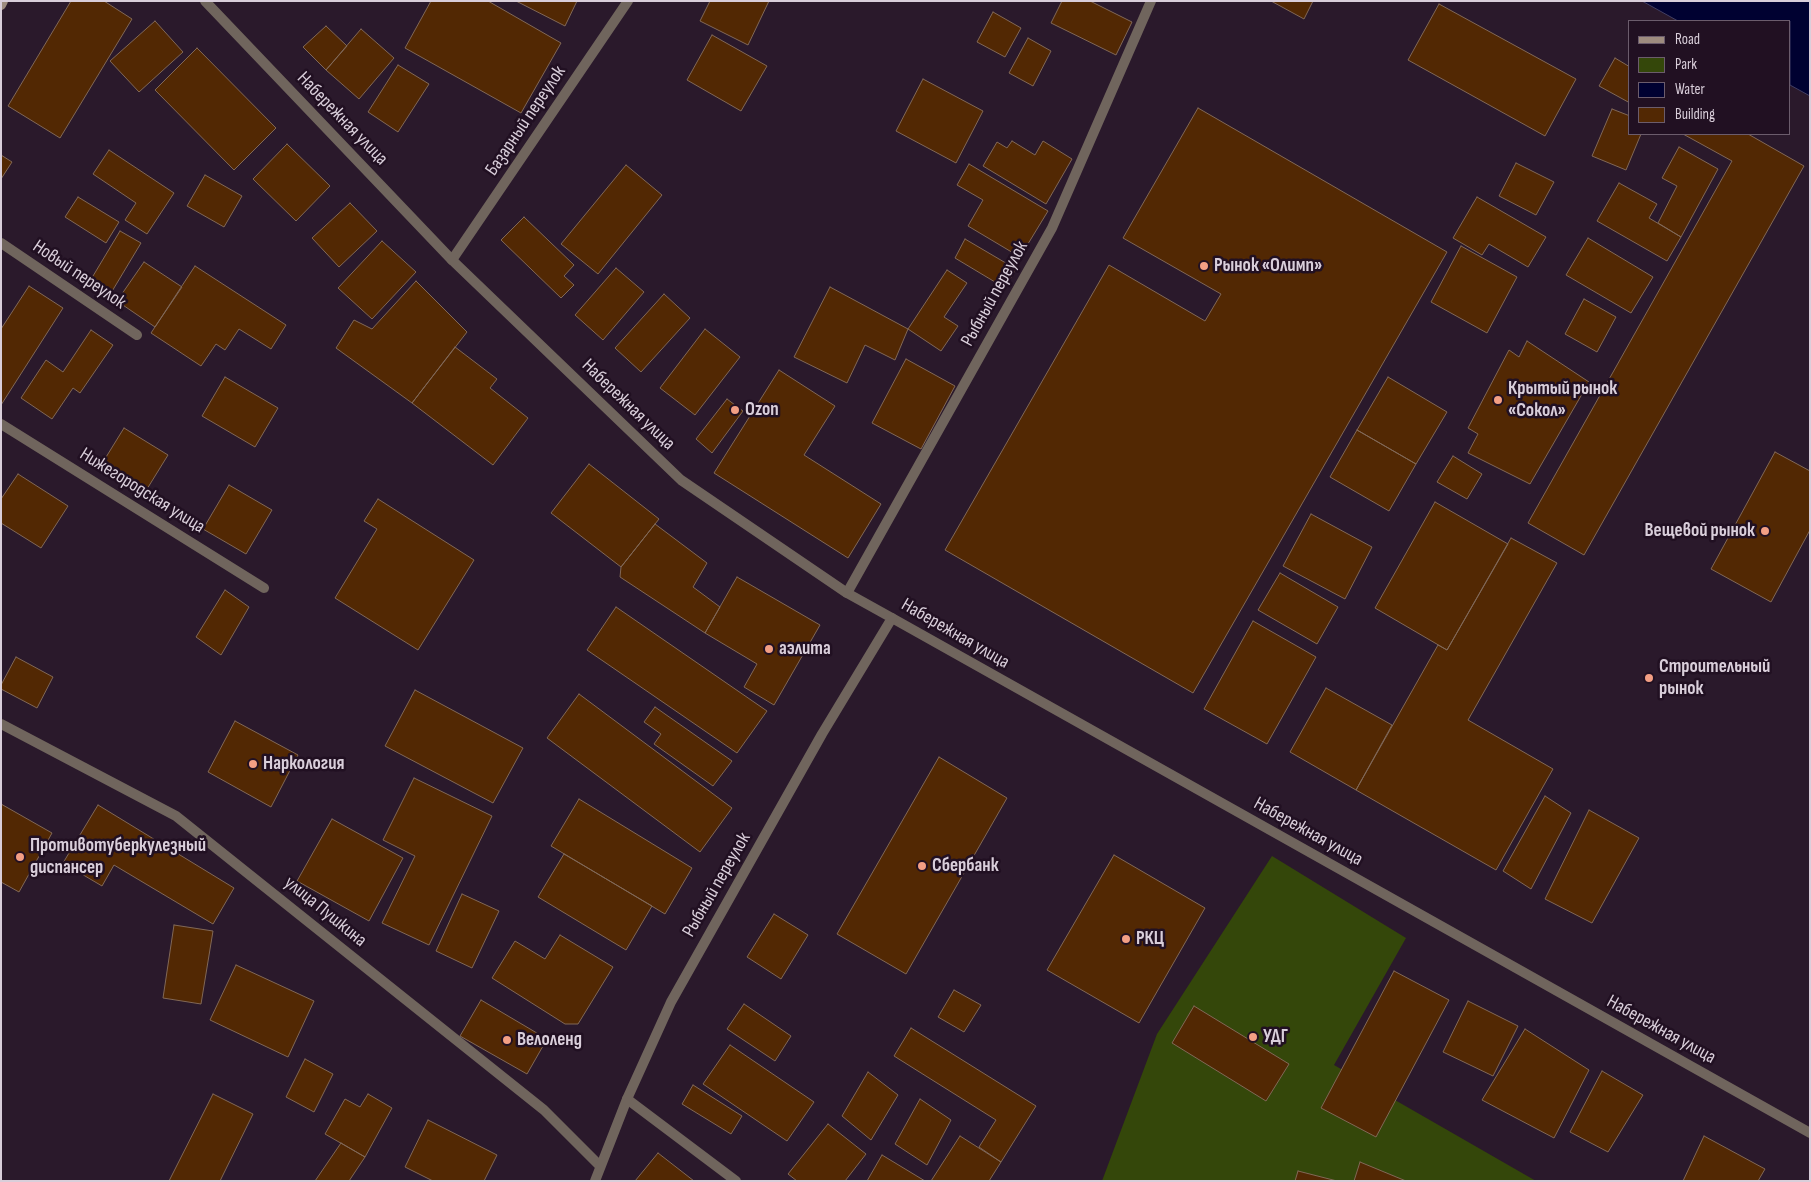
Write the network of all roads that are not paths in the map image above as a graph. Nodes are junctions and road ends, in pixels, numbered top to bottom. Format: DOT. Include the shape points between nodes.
graph roads {
  1 [pos="4,1"];
  2 [pos="204,1"];
  3 [pos="628,1"];
  4 [pos="1151,1"];
  5 [pos="1,5"];
  6 [pos="1,243"];
  7 [pos="452,260"];
  8 [pos="137,335"];
  9 [pos="1,424"];
  10 [pos="264,588"];
  11 [pos="847,593"];
  12 [pos="892,618"];
  13 [pos="1,724"];
  14 [pos="626,1099"];
  15 [pos="1810,1133"];
  16 [pos="600,1166"];
  17 [pos="595,1181"];
  18 [pos="736,1181"];
  1 -- 5 [label="main road"];
  2 -- 7 [label="street, Набережная улица"];
  3 -- 7 [label="street, Базарный переулок"];
  4 -- 11 [label="street, Рыбный переулок" via="1052,228"];
  6 -- 8 [label="street, Новый переулок"];
  7 -- 11 [label="street, Набережная улица" via="681,480"];
  9 -- 10 [label="street, Нижегородская улица"];
  11 -- 12 [label="street, Набережная улица"];
  12 -- 14 [label="street, Рыбный переулок" via="822,734 671,1002"];
  12 -- 15 [label="street, Набережная улица"];
  13 -- 16 [label="street, улица Пушкина" via="176,816 544,1110"];
  14 -- 16 [label="street, Рыбный переулок"];
  14 -- 18 [label="street"];
  16 -- 17 [label="street, Рыбный переулок"];
}
